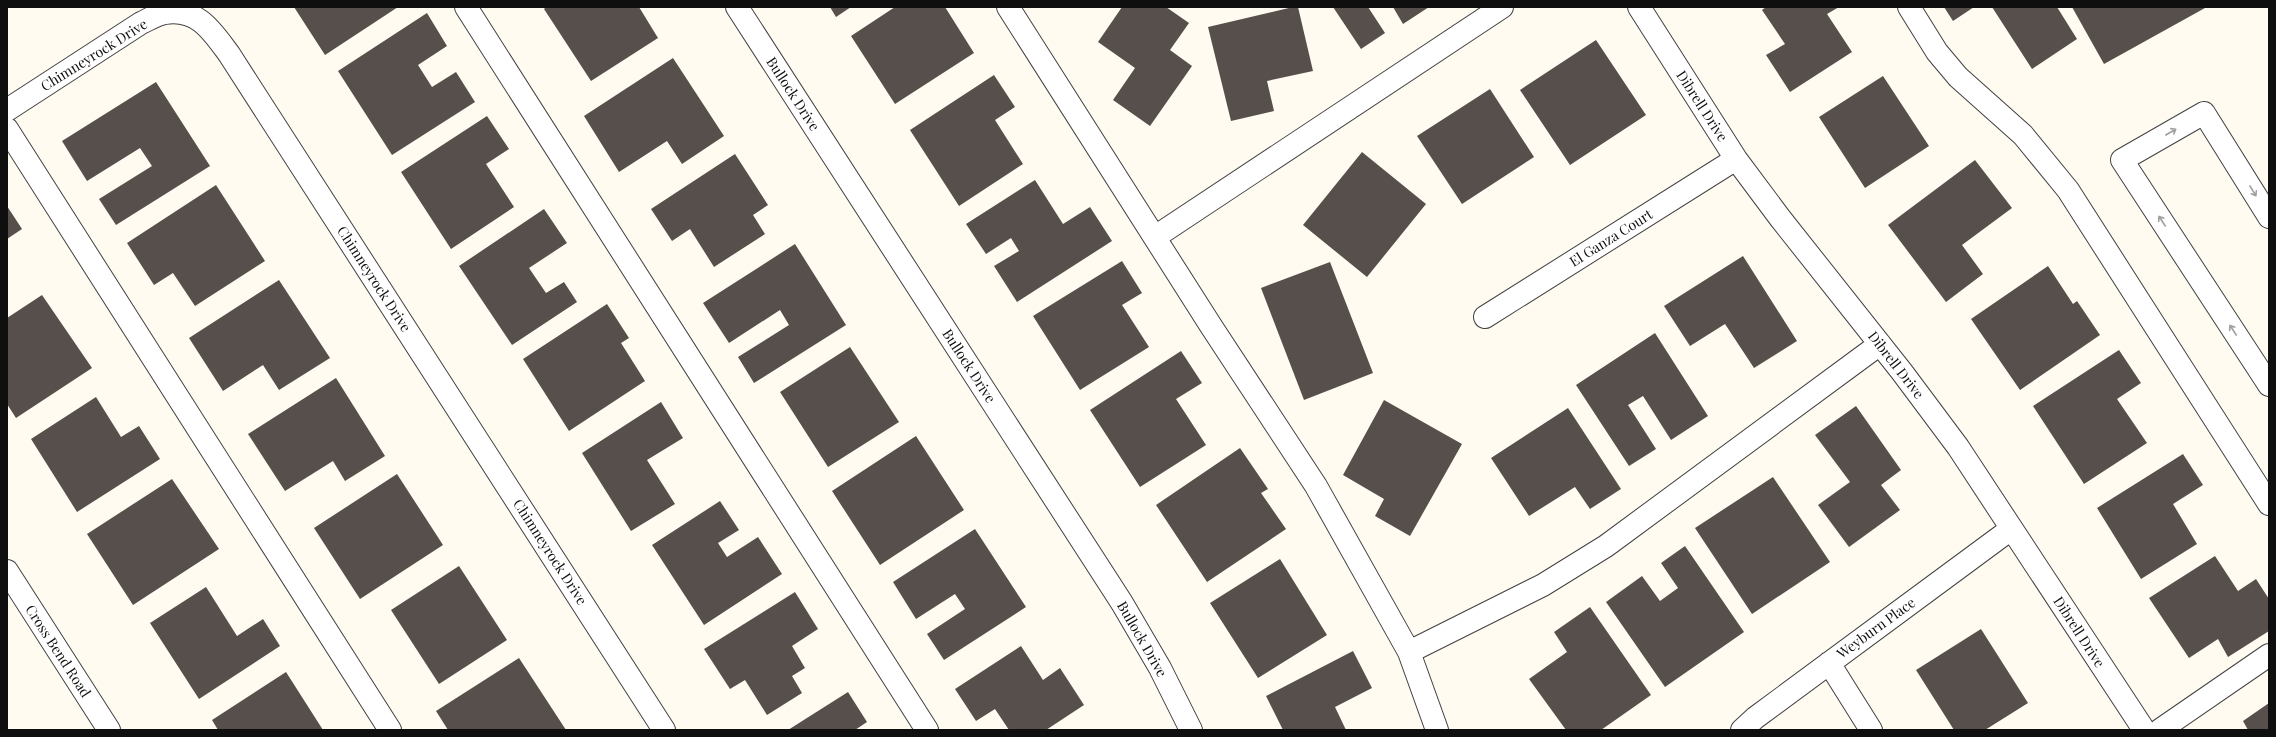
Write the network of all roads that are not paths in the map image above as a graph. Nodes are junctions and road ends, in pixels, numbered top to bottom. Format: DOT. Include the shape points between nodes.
graph roads {
  1 [pos="466,7"];
  2 [pos="737,7"];
  3 [pos="1008,7"];
  4 [pos="1502,7"];
  5 [pos="1639,7"];
  6 [pos="1909,7"];
  7 [pos="7,110"];
  8 [pos="7,129"];
  9 [pos="1736,159"];
  10 [pos="2269,217"];
  11 [pos="1155,237"];
  12 [pos="1485,317"];
  13 [pos="1880,344"];
  14 [pos="2269,385"];
  15 [pos="2269,504"];
  16 [pos="2011,529"];
  17 [pos="7,571"];
  18 [pos="1409,652"];
  19 [pos="2269,655"];
  20 [pos="1828,663"];
  21 [pos="108,730"];
  22 [pos="390,730"];
  23 [pos="664,730"];
  24 [pos="927,730"];
  25 [pos="1191,730"];
  26 [pos="1438,730"];
  27 [pos="1742,730"];
  28 [pos="1871,730"];
  29 [pos="2144,730"];
  30 [pos="2160,730"];
  1 -- 24 [label="street"];
  2 -- 25 [label="street, Bullock Drive" via="1122,603 1160,668"];
  3 -- 11 [label="street"];
  4 -- 11 [label="street"];
  5 -- 9 [label="street, Dibrell Drive"];
  6 -- 15 [label="street" via="1937,52 1958,77 2023,135 2068,190"];
  7 -- 23 [label="street, Chimneyrock Drive" via="141,23 158,15 187,13 208,25"];
  8 -- 22 [label="street"];
  9 -- 12 [label="street, El Ganza Court"];
  9 -- 13 [label="street, Dibrell Drive"];
  14 -- 10 [label="street, one-way" via="2122,160 2204,113"];
  11 -- 18 [label="street" via="1316,486"];
  13 -- 16 [label="street, Dibrell Drive" via="1958,447"];
  13 -- 18 [label="street" via="1606,546 1543,585"];
  16 -- 20 [label="street, Weyburn Place"];
  16 -- 29 [label="street, Dibrell Drive"];
  17 -- 21 [label="street, Cross Bend Road"];
  18 -- 26 [label="street"];
  19 -- 30 [label="street"];
  20 -- 27 [label="street, Weyburn Place"];
  20 -- 28 [label="street"];
}
